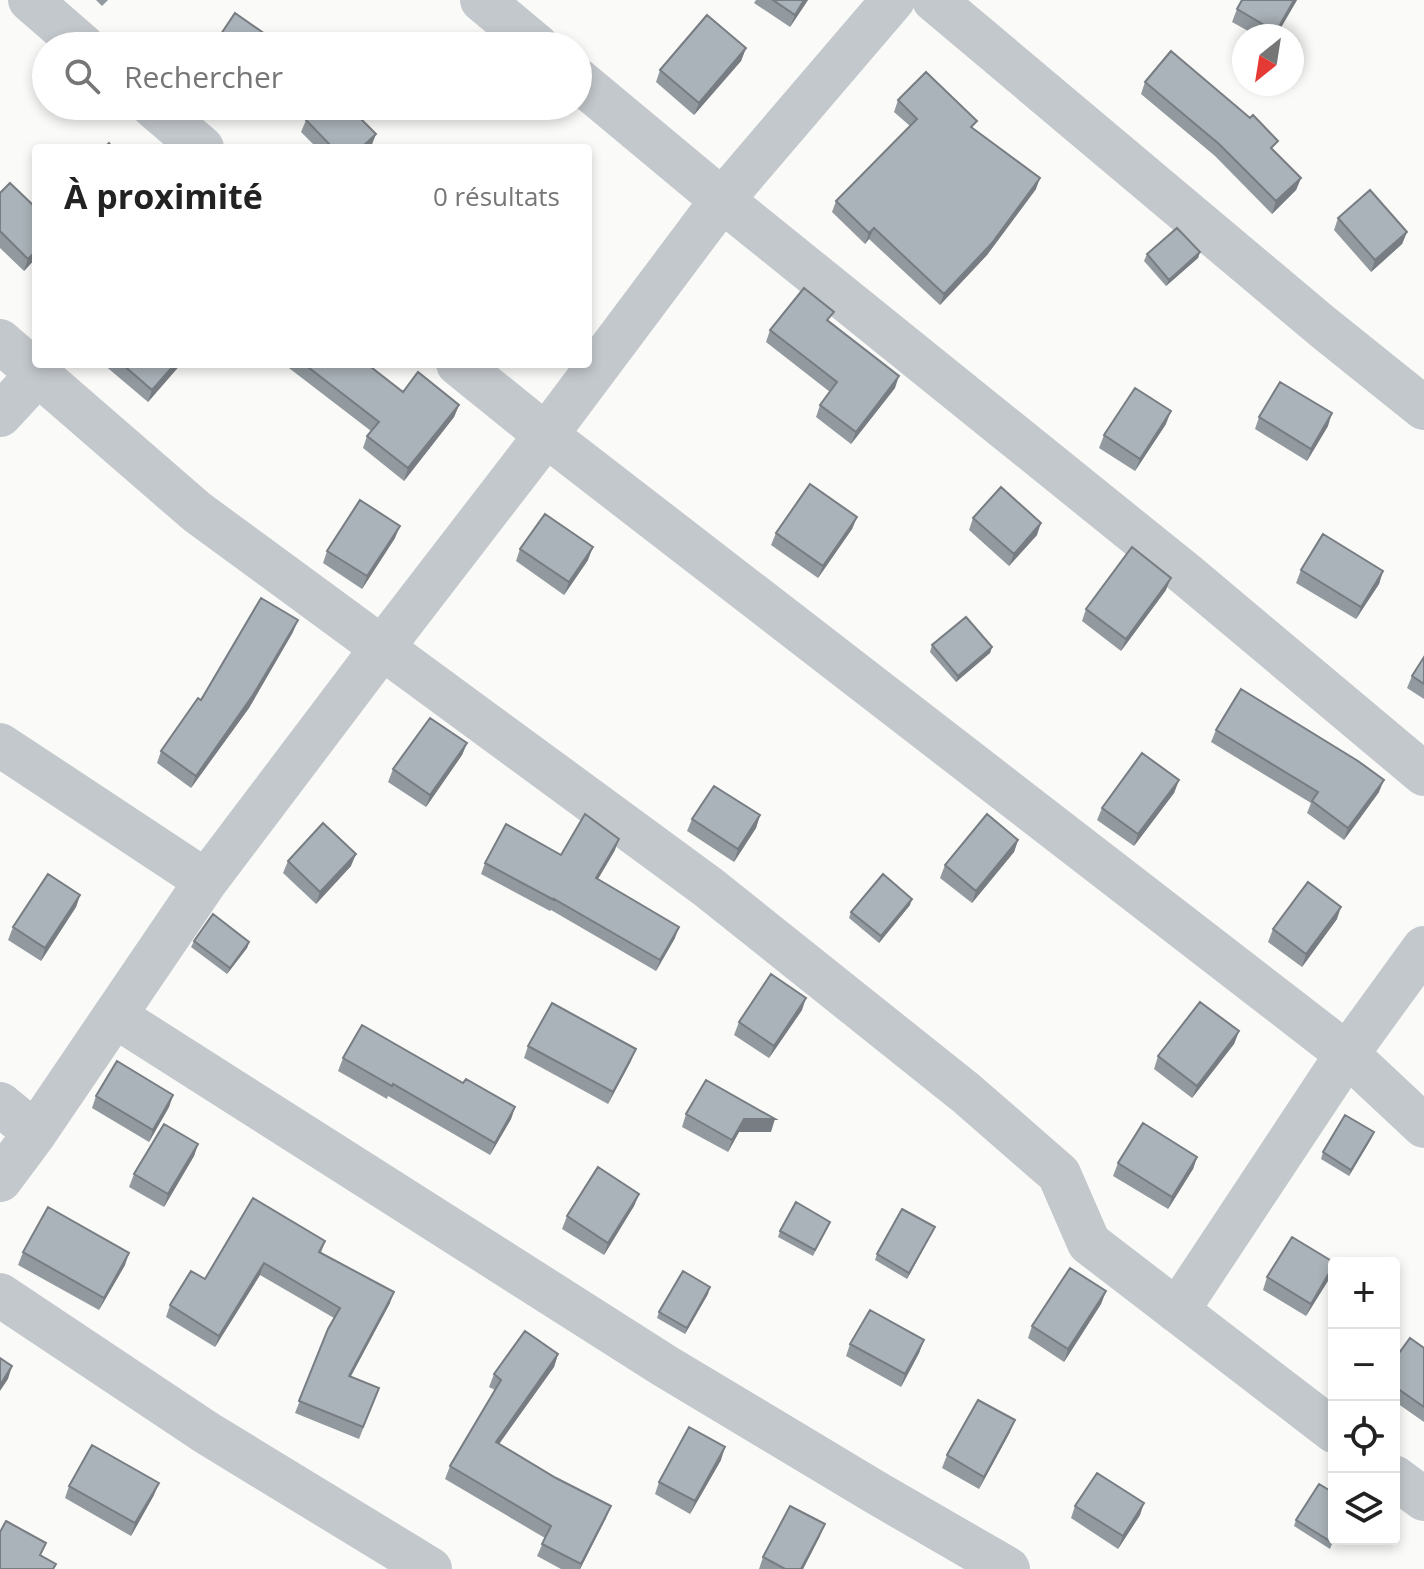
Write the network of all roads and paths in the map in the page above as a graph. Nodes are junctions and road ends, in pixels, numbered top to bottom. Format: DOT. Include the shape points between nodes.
graph roads {
  1 [pos="30,0"];
  2 [pos="482,0"];
  3 [pos="893,0"];
  4 [pos="934,0"];
  5 [pos="67,32"];
  6 [pos="520,32"];
  7 [pos="592,92"];
  8 [pos="169,120"];
  9 [pos="197,144"];
  10 [pos="722,200"];
  11 [pos="0,341"];
  12 [pos="463,368"];
  13 [pos="38,374"];
  14 [pos="1424,408"];
  15 [pos="0,415"];
  16 [pos="546,435"];
  17 [pos="382,648"];
  18 [pos="0,745"];
  19 [pos="1424,774"];
  20 [pos="206,881"];
  21 [pos="1424,948"];
  22 [pos="115,1016"];
  23 [pos="1347,1054"];
  24 [pos="0,1104"];
  25 [pos="1424,1126"];
  26 [pos="35,1133"];
  27 [pos="0,1180"];
  28 [pos="0,1295"];
  29 [pos="1177,1311"];
  30 [pos="1328,1426"];
  31 [pos="1400,1481"];
  32 [pos="1424,1499"];
  33 [pos="430,1569"];
  34 [pos="1008,1569"];
  1 -- 5 [label="street"];
  2 -- 6 [label="street"];
  3 -- 10 [label="street"];
  4 -- 14 [label="street"];
  7 -- 10 [label="street"];
  8 -- 9 [label="street"];
  10 -- 16 [label="street"];
  10 -- 19 [label="street" via="1187,575"];
  11 -- 13 [label="street"];
  12 -- 16 [label="street"];
  13 -- 15 [label="street"];
  13 -- 17 [label="street" via="197,512"];
  16 -- 17 [label="street"];
  16 -- 23 [label="street"];
  17 -- 20 [label="street"];
  17 -- 29 [label="street" via="708,887 966,1093 1059,1174 1089,1243"];
  18 -- 20 [label="street"];
  20 -- 22 [label="street"];
  21 -- 23 [label="street"];
  22 -- 26 [label="street"];
  22 -- 34 [label="street" via="665,1366"];
  23 -- 25 [label="street"];
  23 -- 29 [label="street"];
  24 -- 26 [label="street"];
  26 -- 27 [label="street"];
  28 -- 33 [label="street" via="207,1433"];
  29 -- 30 [label="street"];
  31 -- 32 [label="street"];
}
